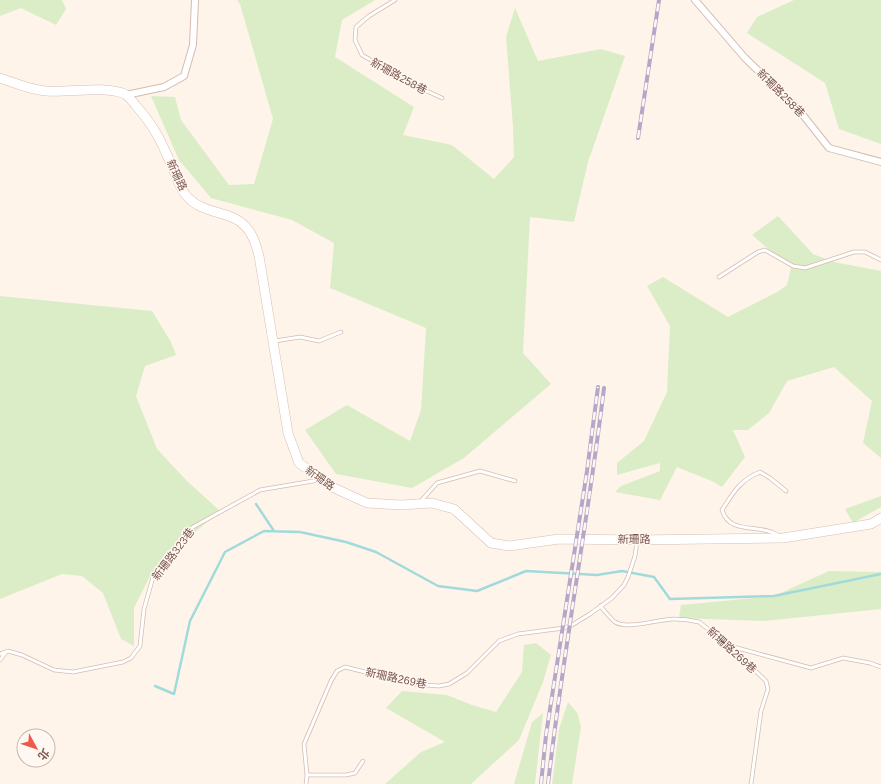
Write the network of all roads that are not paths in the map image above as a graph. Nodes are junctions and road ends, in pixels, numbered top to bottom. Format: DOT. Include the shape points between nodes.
graph roads {
  1 [pos="195,0"];
  2 [pos="396,0"];
  3 [pos="695,0"];
  4 [pos="0,78"];
  5 [pos="126,95"];
  6 [pos="442,98"];
  7 [pos="881,162"];
  8 [pos="881,260"];
  9 [pos="719,278"];
  10 [pos="341,332"];
  11 [pos="273,341"];
  12 [pos="322,480"];
  13 [pos="515,481"];
  14 [pos="786,491"];
  15 [pos="418,504"];
  16 [pos="881,518"];
  17 [pos="783,538"];
  18 [pos="638,540"];
  19 [pos="600,606"];
  20 [pos="730,646"];
  21 [pos="8,651"];
  22 [pos="0,654"];
  23 [pos="0,660"];
  24 [pos="881,667"];
  25 [pos="363,761"];
  26 [pos="307,775"];
  27 [pos="306,784"];
  28 [pos="751,784"];
  1 -- 5 [label="street" via="192,45 184,76 164,87"];
  2 -- 6 [label="lane, 新珊路258巷" via="356,27 354,40 362,55"];
  3 -- 7 [label="street, 新珊路258巷" via="744,58 799,110 829,148"];
  4 -- 5 [label="street" via="28,88 46,91 114,91"];
  5 -- 11 [label="street, 新珊路" via="150,122 161,140 185,194 199,207 229,216 245,225 254,239"];
  8 -- 9 [label="lane" via="865,252 854,252 805,268 793,266 765,250"];
  10 -- 11 [label="lane" via="319,341 300,337"];
  11 -- 12 [label="street, 新珊路" via="288,433 299,463"];
  12 -- 15 [label="street, 新珊路" via="367,503"];
  12 -- 21 [label="lane, 新珊路323巷" via="260,490 193,527 153,577 144,609 140,646 131,658 123,662 73,672 54,670"];
  13 -- 15 [label="lane" via="480,471 437,483"];
  14 -- 17 [label="lane" via="760,472 749,476 737,488 722,510 725,518 738,527 772,531"];
  15 -- 18 [label="street, 新珊路" via="432,503 454,509 491,543 509,546 559,539"];
  16 -- 17 [label="street, 新珊路" via="871,524"];
  17 -- 18 [label="street, 新珊路"];
  18 -- 19 [label="lane, 新珊路269巷" via="636,556 628,578 617,593"];
  19 -- 20 [label="lane, 新珊路269巷" via="615,622 622,625 674,619 694,620"];
  19 -- 26 [label="lane, 新珊路269巷" via="564,628 518,634 499,641 467,673 445,686 413,684 346,667 337,671 304,744"];
  20 -- 24 [label="lane" via="811,668 843,658"];
  20 -- 28 [label="lane, 新珊路269巷" via="766,681 768,689 761,711"];
  21 -- 22 [label="lane"];
  21 -- 23 [label="lane"];
  25 -- 26 [label="lane" via="355,773"];
  26 -- 27 [label="lane, 新珊路269巷"];
}
